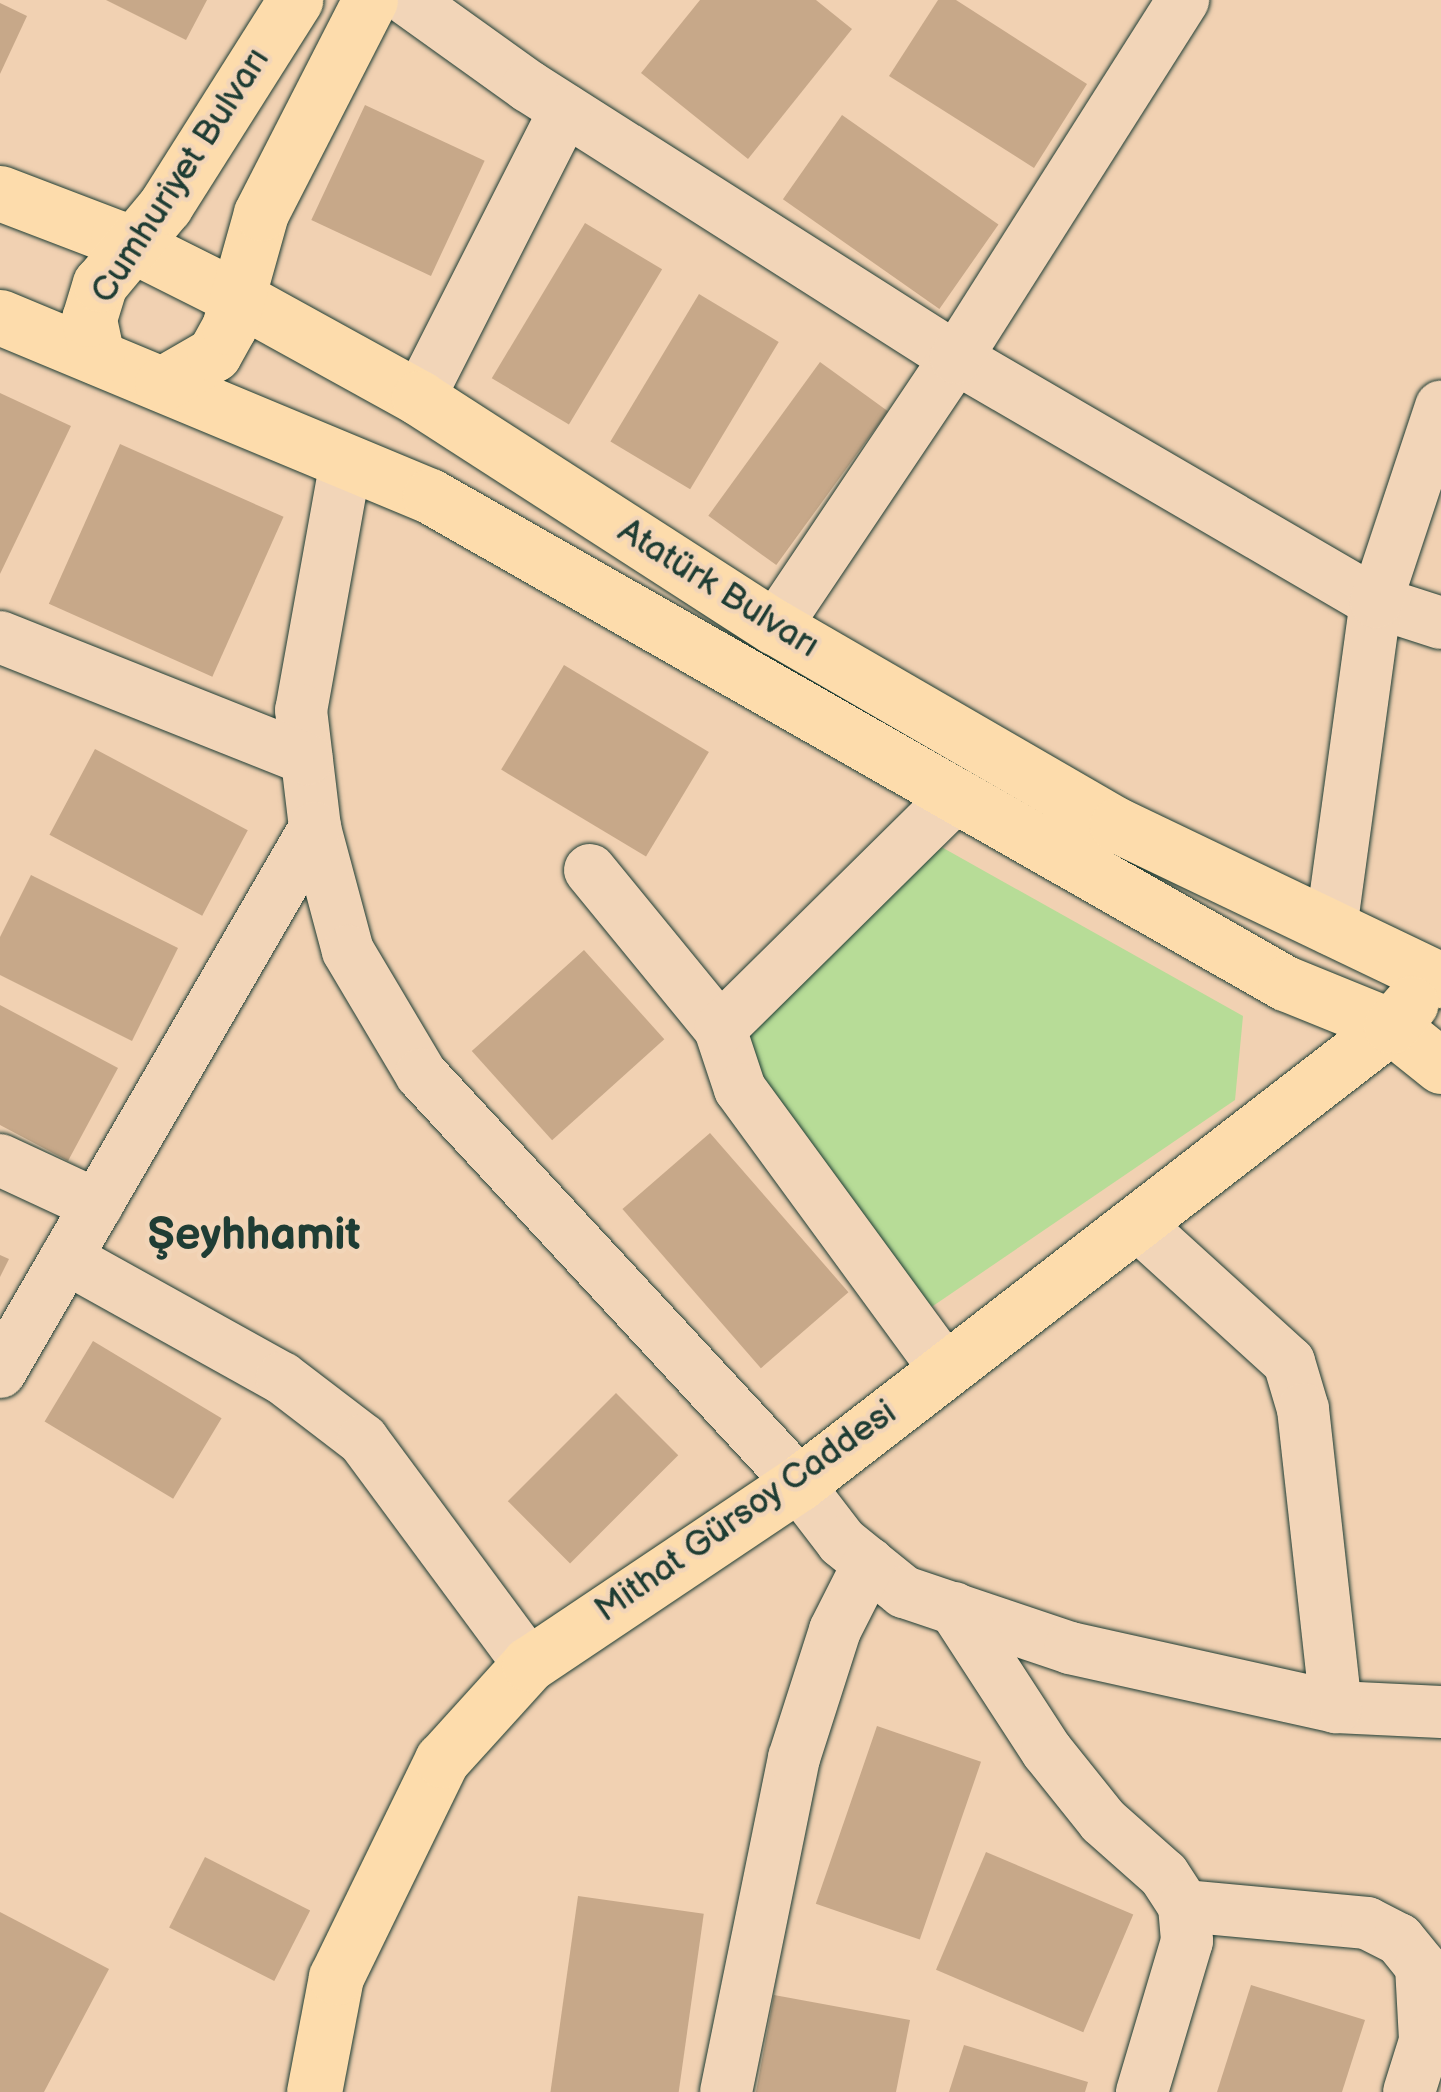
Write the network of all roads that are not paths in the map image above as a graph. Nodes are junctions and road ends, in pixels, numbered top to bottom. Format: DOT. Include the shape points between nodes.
graph roads {
  1 [pos="295,0"];
  2 [pos="370,0"];
  3 [pos="408,0"];
  4 [pos="1182,0"];
  5 [pos="565,110"];
  6 [pos="0,193"];
  7 [pos="132,245"];
  8 [pos="240,299"];
  9 [pos="0,317"];
  10 [pos="97,357"];
  11 [pos="956,358"];
  12 [pos="162,384"];
  13 [pos="419,398"];
  14 [pos="1441,408"];
  15 [pos="346,462"];
  16 [pos="1376,602"];
  17 [pos="1441,623"];
  18 [pos="775,628"];
  19 [pos="0,637"];
  20 [pos="307,759"];
  21 [pos="956,796"];
  22 [pos="314,828"];
  23 [pos="590,870"];
  24 [pos="1331,928"];
  25 [pos="1441,982"];
  26 [pos="1391,1026"];
  27 [pos="720,1029"];
  28 [pos="1441,1054"];
  29 [pos="1441,1066"];
  30 [pos="0,1160"];
  31 [pos="97,1204"];
  32 [pos="1136,1223"];
  33 [pos="66,1258"];
  34 [pos="946,1370"];
  35 [pos="0,1372"];
  36 [pos="798,1484"];
  37 [pos="868,1563"];
  38 [pos="954,1608"];
  39 [pos="529,1664"];
  40 [pos="1336,1706"];
  41 [pos="1441,1712"];
  42 [pos="1184,1906"];
  43 [pos="314,2092"];
  44 [pos="726,2092"];
  45 [pos="1142,2092"];
  46 [pos="1409,2092"];
  1 -- 7 [label="main road, Cumhuriyet Bulvarı" via="166,206"];
  2 -- 8 [label="main road, Cumhuriyet Bulvarı" via="260,213"];
  3 -- 5 [label="street"];
  4 -- 11 [label="street"];
  5 -- 11 [label="street"];
  5 -- 13 [label="street"];
  6 -- 7 [label="main road, Atatürk Bulvarı"];
  7 -- 8 [label="main road, Atatürk Bulvarı"];
  7 -- 10 [label="main road, Cumhuriyet Bulvarı" via="92,303 90,338"];
  8 -- 12 [label="main road, Cumhuriyet Bulvarı" via="214,354"];
  8 -- 13 [label="main road, Atatürk Bulvarı"];
  9 -- 10 [label="main road, Atatürk Bulvarı"];
  10 -- 12 [label="main road, Atatürk Bulvarı"];
  11 -- 16 [label="street"];
  11 -- 18 [label="street"];
  12 -- 15 [label="main road, Atatürk Bulvarı"];
  13 -- 18 [label="main road, Atatürk Bulvarı"];
  14 -- 16 [label="street"];
  15 -- 20 [label="street" via="302,710"];
  15 -- 21 [label="main road, Atatürk Bulvarı" via="430,496"];
  16 -- 17 [label="street"];
  16 -- 24 [label="street"];
  18 -- 24 [label="main road, Atatürk Bulvarı" via="1117,825"];
  19 -- 20 [label="street"];
  20 -- 22 [label="street"];
  21 -- 26 [label="main road, Atatürk Bulvarı" via="1285,983"];
  21 -- 27 [label="street"];
  22 -- 31 [label="street"];
  22 -- 36 [label="street" via="348,951 421,1074"];
  23 -- 27 [label="street"];
  24 -- 25 [label="main road, Atatürk Bulvarı"];
  25 -- 26 [label="main road, Mithat Gürsoy Caddesi" via="1404,1007"];
  26 -- 28 [label="main road"];
  26 -- 29 [label="main road, Atatürk Bulvarı"];
  26 -- 32 [label="main road, Mithat Gürsoy Caddesi"];
  27 -- 34 [label="street" via="740,1089"];
  30 -- 31 [label="street"];
  31 -- 33 [label="street"];
  32 -- 34 [label="main road, Mithat Gürsoy Caddesi"];
  32 -- 40 [label="street" via="1289,1362 1304,1409"];
  33 -- 35 [label="street"];
  33 -- 39 [label="street" via="282,1378 363,1440"];
  34 -- 36 [label="main road, Mithat Gürsoy Caddesi"];
  36 -- 37 [label="street" via="842,1542"];
  36 -- 39 [label="main road, Mithat Gürsoy Caddesi"];
  37 -- 38 [label="street" via="904,1592"];
  37 -- 44 [label="street" via="835,1630 794,1758"];
  38 -- 40 [label="street" via="1070,1648"];
  38 -- 42 [label="street" via="1047,1751 1103,1821 1164,1875"];
  39 -- 43 [label="main road, Mithat Gürsoy Caddesi" via="442,1760 336,1977"];
  40 -- 41 [label="street"];
  42 -- 45 [label="street" via="1187,1942"];
  42 -- 46 [label="street" via="1368,1923 1399,1940 1420,1966 1425,2041"];
}
